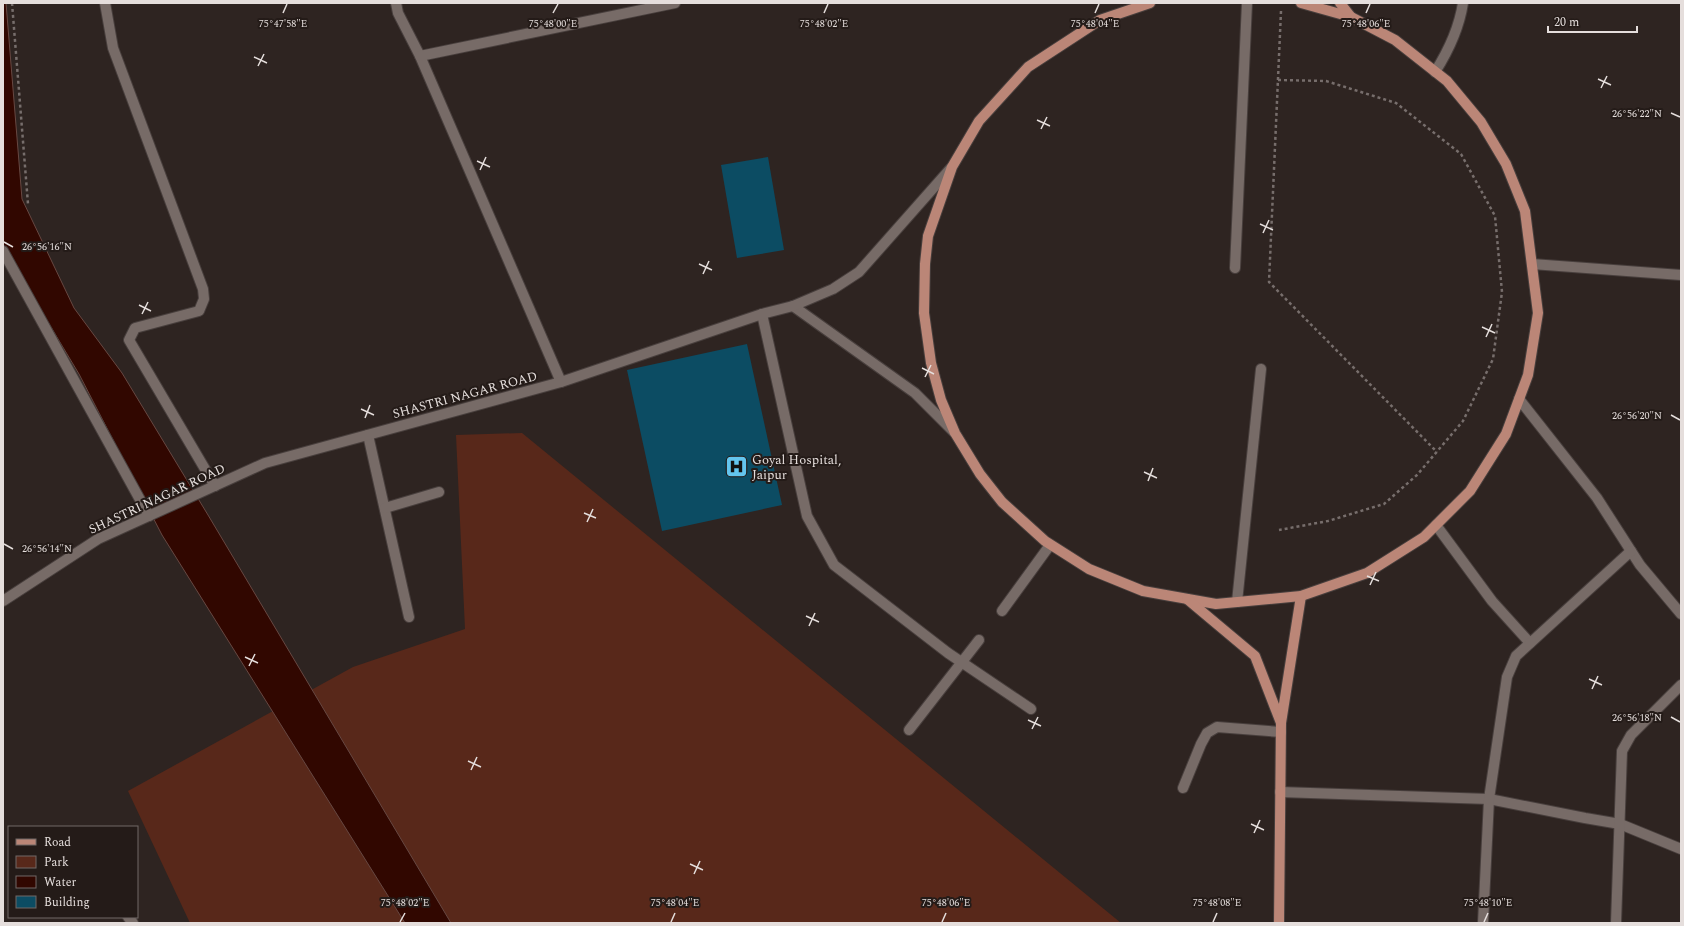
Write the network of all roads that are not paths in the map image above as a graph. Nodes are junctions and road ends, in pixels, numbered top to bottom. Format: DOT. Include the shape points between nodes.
graph roads {
  1 [pos="105,3"];
  2 [pos="396,3"];
  3 [pos="671,3"];
  4 [pos="1150,3"];
  5 [pos="1247,3"];
  6 [pos="1301,3"];
  7 [pos="1340,3"];
  8 [pos="1463,3"];
  9 [pos="1351,16"];
  10 [pos="420,56"];
  11 [pos="1435,72"];
  12 [pos="952,167"];
  13 [pos="3,251"];
  14 [pos="1532,264"];
  15 [pos="1235,268"];
  16 [pos="1681,275"];
  17 [pos="793,306"];
  18 [pos="762,314"];
  19 [pos="1261,369"];
  20 [pos="562,382"];
  21 [pos="1519,399"];
  22 [pos="368,434"];
  23 [pos="955,434"];
  24 [pos="210,488"];
  25 [pos="439,492"];
  26 [pos="385,508"];
  27 [pos="149,516"];
  28 [pos="1436,525"];
  29 [pos="1050,545"];
  30 [pos="1631,551"];
  31 [pos="1301,596"];
  32 [pos="1186,599"];
  33 [pos="3,602"];
  34 [pos="1237,602"];
  35 [pos="1002,610"];
  36 [pos="1681,614"];
  37 [pos="409,617"];
  38 [pos="979,640"];
  39 [pos="1530,643"];
  40 [pos="963,663"];
  41 [pos="1681,685"];
  42 [pos="1031,709"];
  43 [pos="1281,727"];
  44 [pos="909,730"];
  45 [pos="1183,788"];
  46 [pos="1280,792"];
  47 [pos="1489,799"];
  48 [pos="1620,824"];
  49 [pos="1681,849"];
  50 [pos="1279,923"];
  51 [pos="1483,923"];
  52 [pos="1616,923"];
  1 -- 24 [label="street" via="113,48 203,289 204,299 200,311 135,328 128,340"];
  2 -- 10 [label="street" via="398,13"];
  3 -- 10 [label="street"];
  4 -- 12 [label="main road" via="1100,20 1028,67 979,121"];
  5 -- 15 [label="street"];
  6 -- 9 [label="main road"];
  7 -- 9 [label="main road"];
  8 -- 11 [label="street" via="1459,25 1450,48"];
  9 -- 11 [label="main road" via="1395,40"];
  10 -- 20 [label="street"];
  11 -- 14 [label="main road" via="1447,81 1481,122 1506,164 1525,211"];
  12 -- 17 [label="street, SHASTRI NAGAR ROAD" via="859,272 833,289"];
  12 -- 23 [label="main road" via="928,236 924,313 930,363"];
  13 -- 27 [label="street"];
  14 -- 16 [label="street"];
  14 -- 21 [label="main road" via="1538,313 1528,375"];
  17 -- 18 [label="street, SHASTRI NAGAR ROAD"];
  17 -- 23 [label="street" via="914,393"];
  18 -- 20 [label="street, SHASTRI NAGAR ROAD"];
  18 -- 40 [label="street" via="807,516 834,565"];
  19 -- 34 [label="street"];
  20 -- 22 [label="street, SHASTRI NAGAR ROAD"];
  21 -- 28 [label="main road" via="1506,434 1470,491"];
  21 -- 30 [label="street" via="1597,498"];
  22 -- 24 [label="street, SHASTRI NAGAR ROAD" via="265,463"];
  22 -- 26 [label="street"];
  23 -- 29 [label="main road" via="980,474 1002,502"];
  24 -- 27 [label="street, SHASTRI NAGAR ROAD"];
  25 -- 26 [label="street"];
  26 -- 37 [label="street"];
  27 -- 33 [label="street, SHASTRI NAGAR ROAD" via="98,539"];
  28 -- 31 [label="main road" via="1424,537 1367,573"];
  28 -- 39 [label="street" via="1492,601"];
  29 -- 32 [label="main road" via="1089,569 1143,591"];
  29 -- 35 [label="street"];
  30 -- 36 [label="street"];
  30 -- 39 [label="street"];
  31 -- 34 [label="main road"];
  31 -- 43 [label="main road"];
  32 -- 34 [label="main road" via="1216,604"];
  32 -- 43 [label="main road" via="1255,656"];
  38 -- 40 [label="street"];
  39 -- 47 [label="street" via="1516,656 1507,677"];
  40 -- 42 [label="street"];
  40 -- 44 [label="street"];
  41 -- 48 [label="street" via="1631,735 1622,751"];
  43 -- 45 [label="street" via="1216,726 1207,733 1201,744"];
  43 -- 46 [label="main road"];
  46 -- 47 [label="street"];
  46 -- 50 [label="main road"];
  47 -- 48 [label="street"];
  47 -- 51 [label="street"];
  48 -- 49 [label="street"];
  48 -- 52 [label="street"];
}
